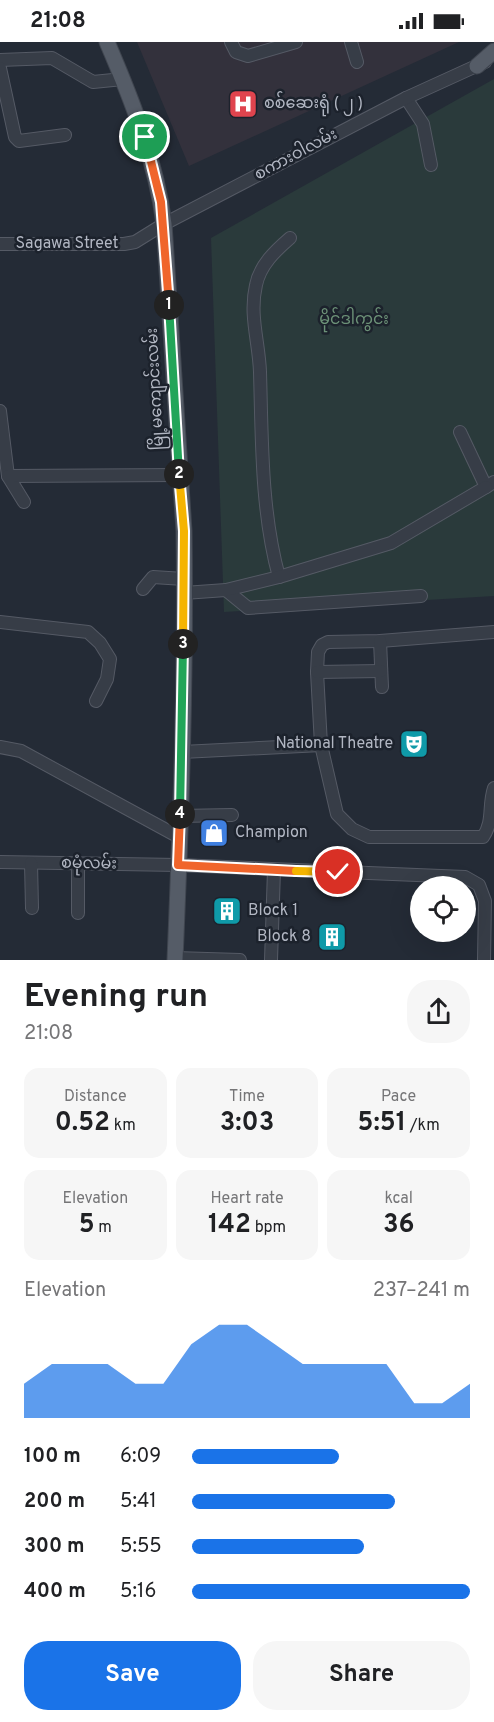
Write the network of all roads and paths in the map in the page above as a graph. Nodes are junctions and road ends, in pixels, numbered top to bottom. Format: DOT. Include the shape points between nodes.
graph roads {
  1 [pos="107,42"];
  2 [pos="231,42"];
  3 [pos="296,42"];
  4 [pos="351,42"];
  5 [pos="494,51"];
  6 [pos="494,58"];
  7 [pos="0,60"];
  8 [pos="357,62"];
  9 [pos="477,66"];
  10 [pos="0,68"];
  11 [pos="123,79"];
  12 [pos="406,98"];
  13 [pos="65,135"];
  14 [pos="431,165"];
  15 [pos="164,224"];
  16 [pos="290,238"];
  17 [pos="0,244"];
  18 [pos="0,411"];
  19 [pos="460,432"];
  20 [pos="179,475"];
  21 [pos="8,476"];
  22 [pos="490,485"];
  23 [pos="24,502"];
  24 [pos="279,577"];
  25 [pos="184,586"];
  26 [pos="143,589"];
  27 [pos="226,590"];
  28 [pos="421,596"];
  29 [pos="0,622"];
  30 [pos="494,632"];
  31 [pos="380,641"];
  32 [pos="381,671"];
  33 [pos="317,672"];
  34 [pos="382,687"];
  35 [pos="96,701"];
  36 [pos="321,745"];
  37 [pos="0,747"];
  38 [pos="182,753"];
  39 [pos="494,788"];
  40 [pos="232,815"];
  41 [pos="180,816"];
  42 [pos="179,837"];
  43 [pos="0,862"];
  44 [pos="31,863"];
  45 [pos="78,864"];
  46 [pos="178,865"];
  47 [pos="274,870"];
  48 [pos="32,908"];
  49 [pos="78,913"];
  50 [pos="175,959"];
  51 [pos="207,960"];
  52 [pos="240,960"];
  53 [pos="271,960"];
  54 [pos="484,960"];
  1 -- 11 [label="main road, မြို့မကျောင်းလမ်း"];
  2 -- 3 [label="street" via="236,51 248,56"];
  4 -- 8 [label="street"];
  5 -- 9 [label="main road"];
  6 -- 9 [label="street, စကားဝါလမ်း"];
  7 -- 11 [label="street" via="51,58 93,82"];
  9 -- 12 [label="street, စကားဝါလမ်း"];
  10 -- 13 [label="street" via="15,136 20,141"];
  11 -- 15 [label="main road, မြို့မကျောင်းလမ်း" via="145,137"];
  12 -- 14 [label="street" via="423,124"];
  12 -- 15 [label="street, စကားဝါလမ်း"];
  15 -- 17 [label="street, Sagawa Street" via="135,242 124,244"];
  15 -- 20 [label="main road, မြို့မကျောင်းလမ်း"];
  16 -- 24 [label="street" via="268,259 256,282 252,307 260,370 260,429 270,546"];
  18 -- 21 [label="street"];
  19 -- 22 [label="street"];
  20 -- 21 [label="street"];
  20 -- 25 [label="main road, မြို့မကျောင်းလမ်း"];
  21 -- 23 [label="street"];
  22 -- 24 [label="street" via="391,543"];
  24 -- 27 [label="street"];
  25 -- 26 [label="street" via="153,577"];
  25 -- 27 [label="street"];
  25 -- 38 [label="main road, မြို့မကျောင်းလမ်း"];
  27 -- 28 [label="street" via="248,608"];
  29 -- 35 [label="street" via="88,632 110,659 107,679"];
  30 -- 31 [label="street"];
  31 -- 32 [label="street"];
  31 -- 33 [label="street" via="328,642 318,652"];
  32 -- 33 [label="street"];
  32 -- 34 [label="street"];
  33 -- 36 [label="street"];
  36 -- 38 [label="street"];
  36 -- 39 [label="street" via="337,814 352,829 369,837 483,837 493,824"];
  37 -- 42 [label="street" via="21,751"];
  38 -- 41 [label="main road, မြို့မကျောင်းလမ်း"];
  40 -- 41 [label="street"];
  41 -- 42 [label="main road, မြို့မကျောင်းလမ်း"];
  42 -- 46 [label="main road, မြို့မကျောင်းလမ်း"];
  43 -- 44 [label="street, စမုံလမ်း"];
  44 -- 45 [label="street, စမုံလမ်း"];
  44 -- 48 [label="street"];
  45 -- 46 [label="street, စမုံလမ်း"];
  45 -- 49 [label="street"];
  46 -- 47 [label="street, စမုံလမ်း"];
  46 -- 50 [label="main road, မြို့မကျောင်းလမ်း"];
  47 -- 53 [label="street"];
  47 -- 54 [label="street, စမုံလမ်း" via="465,877 479,885 485,901"];
  50 -- 51 [label="street"];
  51 -- 52 [label="street"];
}
